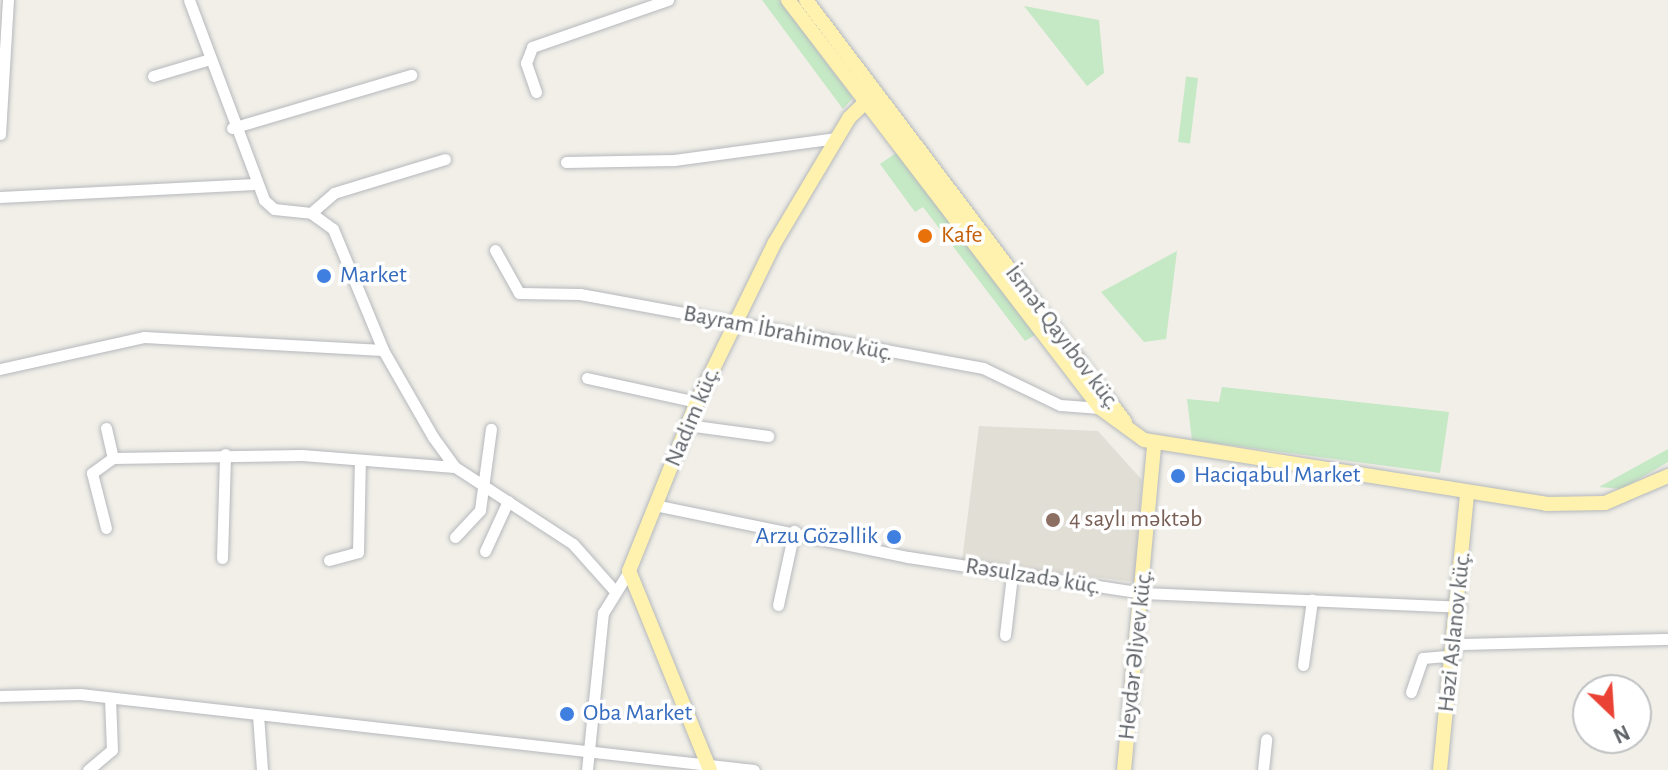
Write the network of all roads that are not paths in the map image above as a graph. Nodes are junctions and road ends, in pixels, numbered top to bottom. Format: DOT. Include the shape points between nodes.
graph roads {
  1 [pos="8,0"];
  2 [pos="189,0"];
  3 [pos="668,0"];
  4 [pos="788,0"];
  5 [pos="806,0"];
  6 [pos="3,47"];
  7 [pos="207,60"];
  8 [pos="411,75"];
  9 [pos="153,76"];
  10 [pos="536,92"];
  11 [pos="870,97"];
  12 [pos="232,128"];
  13 [pos="0,134"];
  14 [pos="837,138"];
  15 [pos="445,159"];
  16 [pos="566,162"];
  17 [pos="255,184"];
  18 [pos="0,197"];
  19 [pos="311,213"];
  20 [pos="495,250"];
  21 [pos="734,323"];
  22 [pos="383,350"];
  23 [pos="0,369"];
  24 [pos="587,378"];
  25 [pos="697,402"];
  26 [pos="1100,408"];
  27 [pos="687,425"];
  28 [pos="106,428"];
  29 [pos="491,429"];
  30 [pos="1130,429"];
  31 [pos="768,436"];
  32 [pos="1154,444"];
  33 [pos="225,454"];
  34 [pos="113,458"];
  35 [pos="360,460"];
  36 [pos="455,467"];
  37 [pos="1668,476"];
  38 [pos="486,488"];
  39 [pos="1467,494"];
  40 [pos="508,501"];
  41 [pos="659,506"];
  42 [pos="106,528"];
  43 [pos="794,531"];
  44 [pos="455,537"];
  45 [pos="485,551"];
  46 [pos="222,558"];
  47 [pos="329,560"];
  48 [pos="629,571"];
  49 [pos="1012,575"];
  50 [pos="614,590"];
  51 [pos="1143,593"];
  52 [pos="1312,600"];
  53 [pos="778,605"];
  54 [pos="1460,607"];
  55 [pos="1005,635"];
  56 [pos="1668,639"];
  57 [pos="1456,650"];
  58 [pos="1303,665"];
  59 [pos="1411,692"];
  60 [pos="0,696"];
  61 [pos="110,698"];
  62 [pos="258,715"];
  63 [pos="1266,739"];
  64 [pos="589,751"];
  65 [pos="709,768"];
  66 [pos="88,770"];
  67 [pos="262,770"];
  68 [pos="587,770"];
  69 [pos="754,770"];
  70 [pos="1124,770"];
  71 [pos="1263,770"];
  72 [pos="1440,770"];
  1 -- 6 [label="street"];
  2 -- 7 [label="street"];
  3 -- 10 [label="street" via="532,47 526,63"];
  4 -- 11 [label="main road, İsmət Qayıbov küç."];
  5 -- 11 [label="main road, İsmət Qayıbov küç."];
  6 -- 13 [label="street"];
  7 -- 9 [label="street"];
  7 -- 12 [label="street"];
  8 -- 12 [label="street"];
  11 -- 14 [label="main road, Nadim küç."];
  11 -- 26 [label="main road, İsmət Qayıbov küç."];
  11 -- 30 [label="main road, İsmət Qayıbov küç."];
  12 -- 17 [label="street"];
  14 -- 16 [label="street" via="674,160"];
  14 -- 21 [label="main road, Nadim küç."];
  15 -- 19 [label="street" via="334,193"];
  17 -- 18 [label="street"];
  17 -- 19 [label="street" via="274,209"];
  19 -- 22 [label="street" via="333,229"];
  20 -- 21 [label="street, Bayram İbrahimov küç." via="519,293 580,294"];
  21 -- 25 [label="main road, Nadim küç."];
  21 -- 26 [label="street, Bayram İbrahimov küç." via="983,368 1060,405"];
  22 -- 23 [label="street" via="144,337"];
  22 -- 36 [label="street"];
  24 -- 25 [label="street"];
  25 -- 27 [label="main road, Nadim küç."];
  26 -- 30 [label="main road, İsmət Qayıbov küç."];
  27 -- 31 [label="street"];
  27 -- 41 [label="main road, Nadim küç."];
  28 -- 34 [label="street"];
  29 -- 38 [label="street"];
  30 -- 32 [label="main road"];
  32 -- 39 [label="main road"];
  32 -- 51 [label="main road, Heydər Əliyev küç."];
  33 -- 34 [label="street"];
  33 -- 35 [label="street"];
  33 -- 46 [label="street"];
  34 -- 42 [label="street" via="92,473"];
  35 -- 36 [label="street"];
  35 -- 47 [label="street" via="358,552"];
  36 -- 38 [label="street"];
  37 -- 39 [label="main road" via="1623,498 1576,505"];
  38 -- 40 [label="street"];
  38 -- 44 [label="street" via="480,510"];
  39 -- 54 [label="main road, Həzi Aslanov küç."];
  40 -- 45 [label="street"];
  40 -- 50 [label="street" via="573,544"];
  41 -- 43 [label="street, Rəsulzadə küç."];
  41 -- 48 [label="main road, Nadim küç."];
  43 -- 49 [label="street, Rəsulzadə küç."];
  43 -- 53 [label="street"];
  48 -- 50 [label="street, Nadim küç."];
  48 -- 65 [label="main road"];
  49 -- 51 [label="street, Rəsulzadə küç."];
  49 -- 55 [label="street"];
  50 -- 64 [label="street, Nadim küç." via="603,613"];
  51 -- 52 [label="street, Rəsulzadə küç."];
  51 -- 70 [label="main road, Heydər Əliyev küç."];
  52 -- 54 [label="street, Rəsulzadə küç."];
  52 -- 58 [label="street"];
  54 -- 57 [label="main road, Həzi Aslanov küç."];
  56 -- 57 [label="street"];
  57 -- 59 [label="street" via="1423,658"];
  57 -- 72 [label="main road, Həzi Aslanov küç."];
  60 -- 61 [label="street"];
  61 -- 62 [label="street"];
  61 -- 66 [label="street" via="112,750"];
  62 -- 64 [label="street"];
  62 -- 67 [label="street"];
  63 -- 71 [label="street"];
  64 -- 65 [label="street"];
  64 -- 68 [label="street, Nadim küç."];
  65 -- 69 [label="street"];
}
